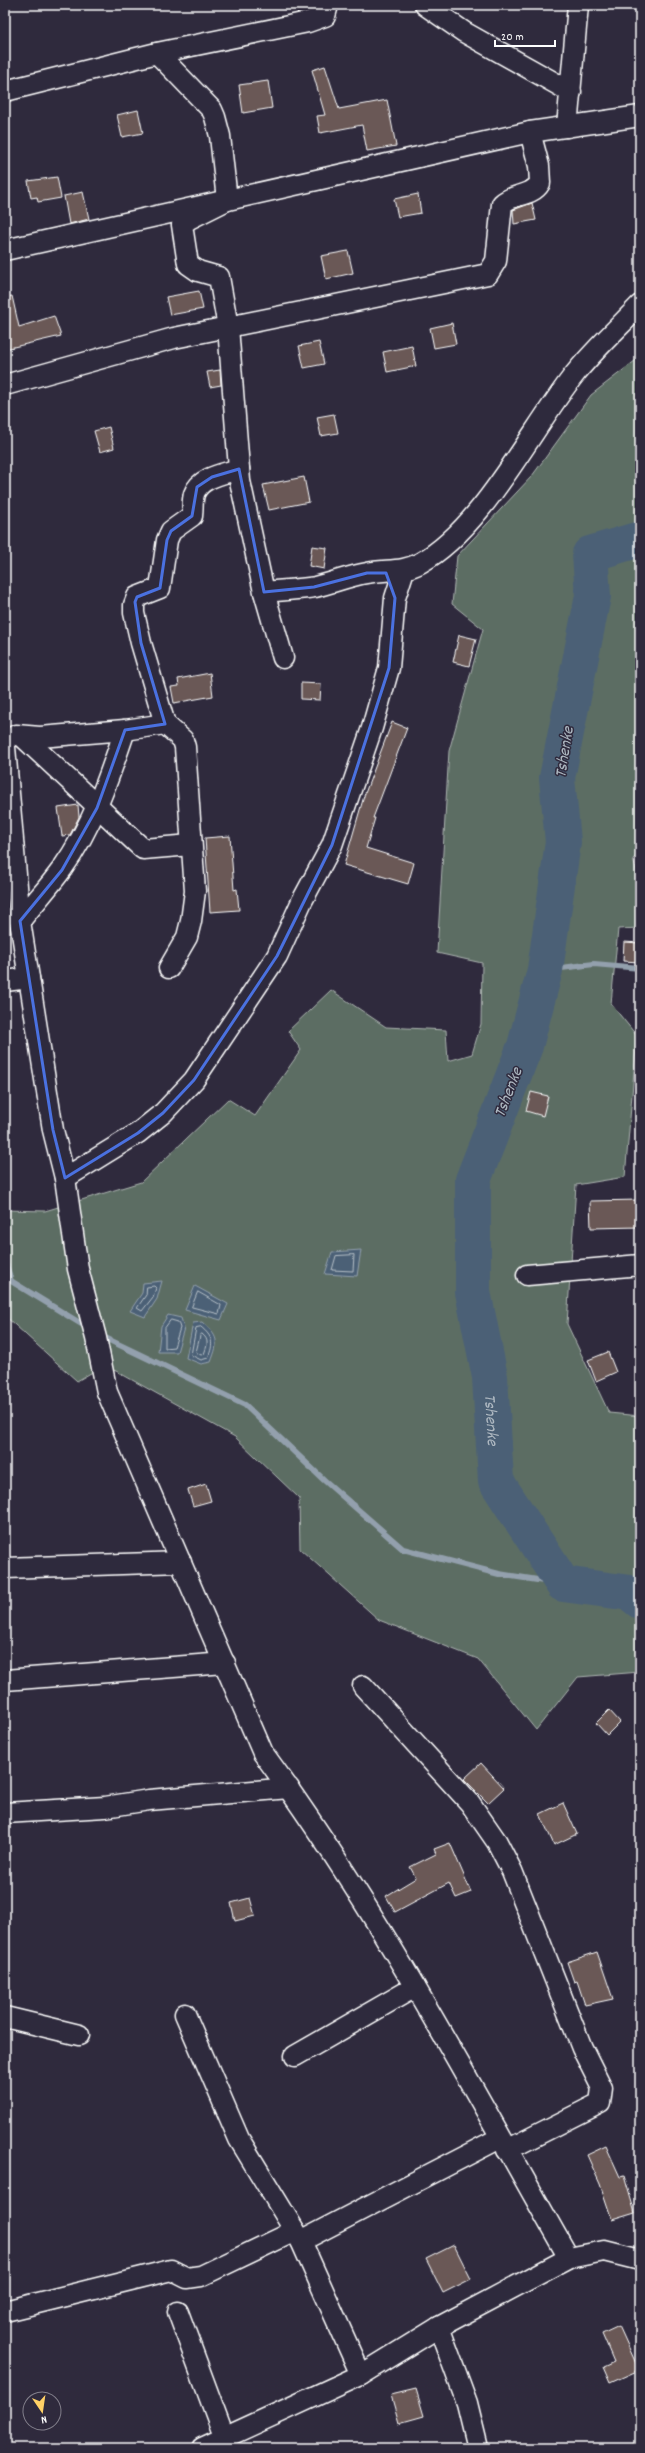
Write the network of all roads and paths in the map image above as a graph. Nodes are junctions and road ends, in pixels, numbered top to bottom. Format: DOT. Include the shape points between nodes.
graph roads {
  1 [pos="328,5"];
  2 [pos="425,5"];
  3 [pos="578,5"];
  4 [pos="157,53"];
  5 [pos="5,91"];
  6 [pos="571,92"];
  7 [pos="640,116"];
  8 [pos="567,127"];
  9 [pos="530,132"];
  10 [pos="227,200"];
  11 [pos="5,250"];
  12 [pos="640,305"];
  13 [pos="228,327"];
  14 [pos="5,385"];
  15 [pos="239,469"];
  16 [pos="395,571"];
  17 [pos="264,592"];
  18 [pos="283,658"];
  19 [pos="165,724"];
  20 [pos="125,730"];
  21 [pos="13,735"];
  22 [pos="5,747"];
  23 [pos="97,808"];
  24 [pos="191,845"];
  25 [pos="10,851"];
  26 [pos="20,921"];
  27 [pos="169,968"];
  28 [pos="29,978"];
  29 [pos="5,981"];
  30 [pos="65,1178"];
  31 [pos="640,1265"];
  32 [pos="526,1275"];
  33 [pos="181,1562"];
  34 [pos="5,1568"];
  35 [pos="224,1663"];
  36 [pos="5,1680"];
  37 [pos="363,1686"];
  38 [pos="289,1788"];
  39 [pos="5,1813"];
  40 [pos="415,1987"];
  41 [pos="185,2014"];
  42 [pos="5,2017"];
  43 [pos="79,2035"];
  44 [pos="295,2056"];
  45 [pos="504,2144"];
  46 [pos="298,2236"];
  47 [pos="604,2251"];
  48 [pos="640,2251"];
  49 [pos="569,2258"];
  50 [pos="640,2260"];
  51 [pos="5,2311"];
  52 [pos="178,2312"];
  53 [pos="439,2328"];
  54 [pos="361,2375"];
  55 [pos="226,2439"];
  56 [pos="202,2448"];
  57 [pos="478,2448"];
  1 -- 4 [label="street" via="325,16 308,22"];
  2 -- 6 [label="street" via="464,32"];
  3 -- 6 [label="street"];
  4 -- 5 [label="street"];
  4 -- 10 [label="street" via="212,110 220,136"];
  6 -- 8 [label="street"];
  7 -- 8 [label="street"];
  8 -- 9 [label="street"];
  9 -- 10 [label="street"];
  9 -- 13 [label="street" via="539,166 540,183 534,191 506,200 502,204 496,261 488,274"];
  10 -- 11 [label="street"];
  10 -- 13 [label="street" via="189,218 182,225 188,264 198,271 219,278"];
  12 -- 16 [label="street" via="573,376 493,492 466,523 420,563"];
  13 -- 14 [label="street" via="174,338"];
  13 -- 15 [label="street"];
  15 -- 17 [label="street"];
  15 -- 19 [label="street" via="212,477 197,488 193,496 192,516 171,532 167,540 160,588 137,597 135,602 134,613 141,643"];
  16 -- 17 [label="street" via="367,573 314,587"];
  16 -- 30 [label="street" via="389,668 372,728 332,845 302,901 277,956 189,1086 164,1112 138,1133"];
  17 -- 18 [label="street"];
  19 -- 20 [label="street"];
  19 -- 24 [label="street" via="183,740 185,747"];
  20 -- 21 [label="street" via="40,737"];
  20 -- 23 [label="street"];
  21 -- 23 [label="street"];
  22 -- 25 [label="street"];
  23 -- 24 [label="street" via="143,850"];
  23 -- 26 [label="street" via="62,870"];
  24 -- 27 [label="street" via="195,891 191,921 187,937"];
  25 -- 26 [label="street"];
  26 -- 28 [label="street"];
  28 -- 29 [label="street"];
  28 -- 30 [label="street" via="54,1130"];
  30 -- 33 [label="street" via="78,1269 96,1338 106,1392"];
  31 -- 32 [label="street"];
  33 -- 34 [label="street"];
  33 -- 35 [label="street"];
  35 -- 36 [label="street"];
  35 -- 38 [label="street" via="263,1754"];
  37 -- 45 [label="street" via="470,1803 497,1842 512,1872 582,2048 602,2088 600,2103"];
  38 -- 39 [label="street" via="149,1800 105,1807"];
  38 -- 40 [label="street"];
  40 -- 44 [label="street"];
  40 -- 45 [label="street"];
  41 -- 46 [label="street" via="239,2139"];
  42 -- 43 [label="street"];
  45 -- 46 [label="street"];
  45 -- 49 [label="street"];
  46 -- 51 [label="street" via="201,2276 187,2278 170,2270"];
  46 -- 54 [label="street"];
  47 -- 48 [label="street"];
  47 -- 49 [label="street"];
  47 -- 50 [label="street"];
  49 -- 53 [label="street"];
  52 -- 55 [label="street"];
  53 -- 54 [label="street"];
  53 -- 57 [label="street" via="467,2403"];
  54 -- 55 [label="street"];
  55 -- 56 [label="street"];
}
